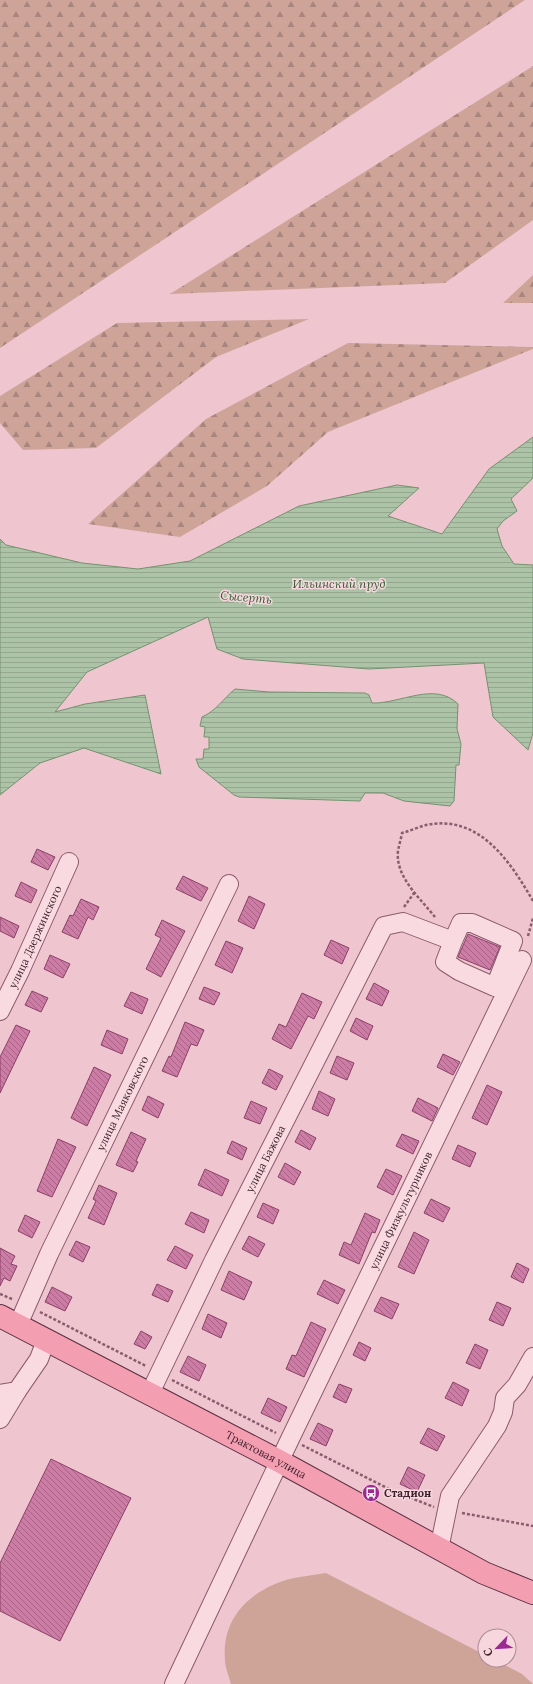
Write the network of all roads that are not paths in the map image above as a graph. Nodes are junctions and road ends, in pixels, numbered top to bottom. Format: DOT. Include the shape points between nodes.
graph roads {
  1 [pos="69,862"];
  2 [pos="229,884"];
  3 [pos="449,940"];
  4 [pos="522,960"];
  5 [pos="0,1011"];
  6 [pos="9,1320"];
  7 [pos="46,1340"];
  8 [pos="533,1358"];
  9 [pos="9,1392"];
  10 [pos="150,1393"];
  11 [pos="0,1419"];
  12 [pos="279,1461"];
  13 [pos="439,1548"];
  14 [pos="533,1593"];
  15 [pos="174,1684"];
  1 -- 5 [label="street, улица Дзержинского"];
  2 -- 6 [label="street, улица Маяковского" via="49,1254 27,1305"];
  3 -- 10 [label="street, улица Бажова" via="403,922 384,926 214,1260"];
  4 -- 12 [label="street, улица Физкультурников"];
  6 -- 7 [label="main road, Трактовая улица"];
  7 -- 9 [label="street" via="39,1359"];
  7 -- 10 [label="main road, Трактовая улица"];
  8 -- 13 [label="street" via="517,1385 505,1398 497,1426 450,1496"];
  9 -- 11 [label="street"];
  10 -- 12 [label="main road, Трактовая улица"];
  12 -- 13 [label="main road, Трактовая улица"];
  12 -- 15 [label="street, улица Физкультурников"];
  13 -- 14 [label="main road, Трактовая улица" via="484,1573"];
}
